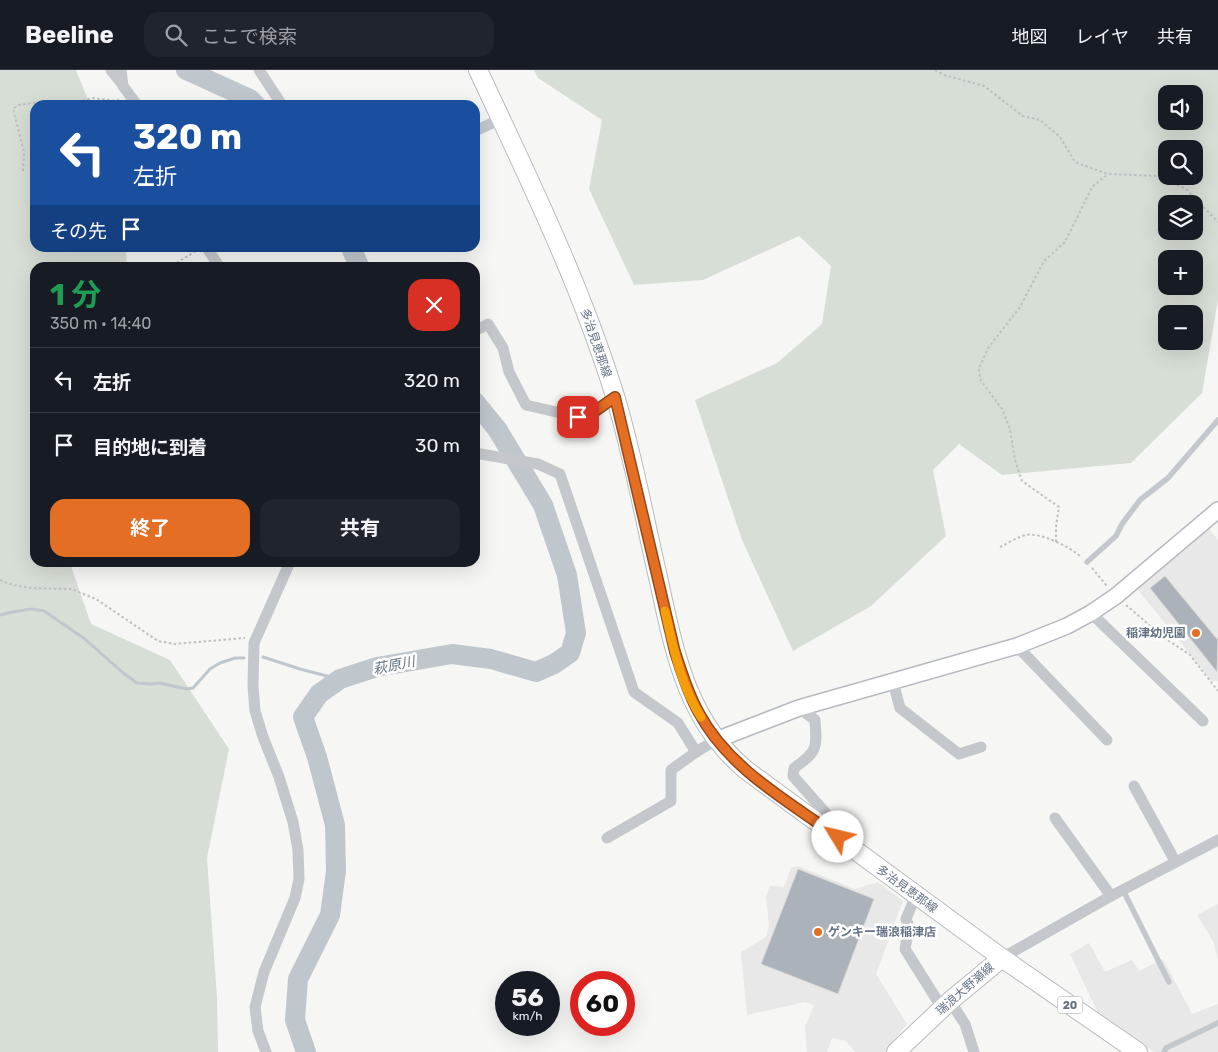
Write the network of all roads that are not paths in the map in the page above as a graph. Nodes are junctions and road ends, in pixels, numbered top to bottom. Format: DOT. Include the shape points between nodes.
graph roads {
  1 [pos="111,70"];
  2 [pos="121,70"];
  3 [pos="259,70"];
  4 [pos="478,70"];
  5 [pos="125,89"];
  6 [pos="133,100"];
  7 [pos="279,100"];
  8 [pos="501,119"];
  9 [pos="480,129"];
  10 [pos="480,328"];
  11 [pos="615,397"];
  12 [pos="1218,420"];
  13 [pos="480,453"];
  14 [pos="1218,510"];
  15 [pos="1087,562"];
  16 [pos="288,567"];
  17 [pos="1091,613"];
  18 [pos="1017,646"];
  19 [pos="892,682"];
  20 [pos="799,708"];
  21 [pos="1203,721"];
  22 [pos="716,740"];
  23 [pos="1107,740"];
  24 [pos="982,747"];
  25 [pos="696,752"];
  26 [pos="1134,786"];
  27 [pos="1055,818"];
  28 [pos="838,837"];
  29 [pos="606,838"];
  30 [pos="1218,840"];
  31 [pos="1175,862"];
  32 [pos="1123,890"];
  33 [pos="916,895"];
  34 [pos="1111,896"];
  35 [pos="1002,958"];
  36 [pos="1169,982"];
  37 [pos="946,1005"];
  38 [pos="1218,1023"];
  39 [pos="266,1052"];
  40 [pos="896,1052"];
  41 [pos="974,1052"];
  42 [pos="1138,1052"];
  43 [pos="1164,1052"];
  1 -- 5 [label="street"];
  2 -- 5 [label="street"];
  3 -- 7 [label="street"];
  4 -- 8 [label="main road, 多治見恵那線"];
  5 -- 6 [label="street"];
  8 -- 9 [label="street"];
  8 -- 11 [label="main road, 多治見恵那線" via="582,302"];
  10 -- 11 [label="street" via="488,324 503,348 509,372 526,405 578,417 594,412"];
  11 -- 22 [label="main road, 多治見恵那線" via="675,652 687,688"];
  12 -- 15 [label="lane" via="1168,478 1140,500 1116,536"];
  13 -- 25 [label="street" via="538,464 560,474 634,692 678,724"];
  14 -- 17 [label="street" via="1116,596"];
  16 -- 39 [label="street" via="254,643 255,711 293,822 299,879 295,898 264,972 255,1007 258,1031"];
  17 -- 18 [label="street"];
  17 -- 21 [label="street"];
  18 -- 19 [label="street"];
  18 -- 23 [label="street"];
  19 -- 20 [label="street"];
  19 -- 24 [label="street" via="900,708 959,754"];
  20 -- 22 [label="street"];
  20 -- 28 [label="street" via="814,720 817,742 810,757 794,768 793,776 837,826"];
  22 -- 25 [label="street"];
  22 -- 28 [label="main road, 多治見恵那線" via="746,770"];
  25 -- 29 [label="street" via="671,770 672,801"];
  26 -- 31 [label="street"];
  27 -- 34 [label="street"];
  28 -- 33 [label="main road, 多治見恵那線"];
  30 -- 31 [label="street"];
  31 -- 32 [label="street"];
  32 -- 34 [label="street"];
  32 -- 36 [label="lane"];
  33 -- 35 [label="main road, 多治見恵那線"];
  33 -- 37 [label="street" via="906,920 909,927 905,949"];
  34 -- 35 [label="street"];
  35 -- 37 [label="main road, 瑞浪大野瀬線"];
  35 -- 42 [label="main road, 瑞浪大野瀬線 / 20"];
  37 -- 40 [label="main road, 瑞浪大野瀬線"];
  37 -- 41 [label="street" via="965,1024"];
  38 -- 43 [label="lane" via="1166,1048"];
}
